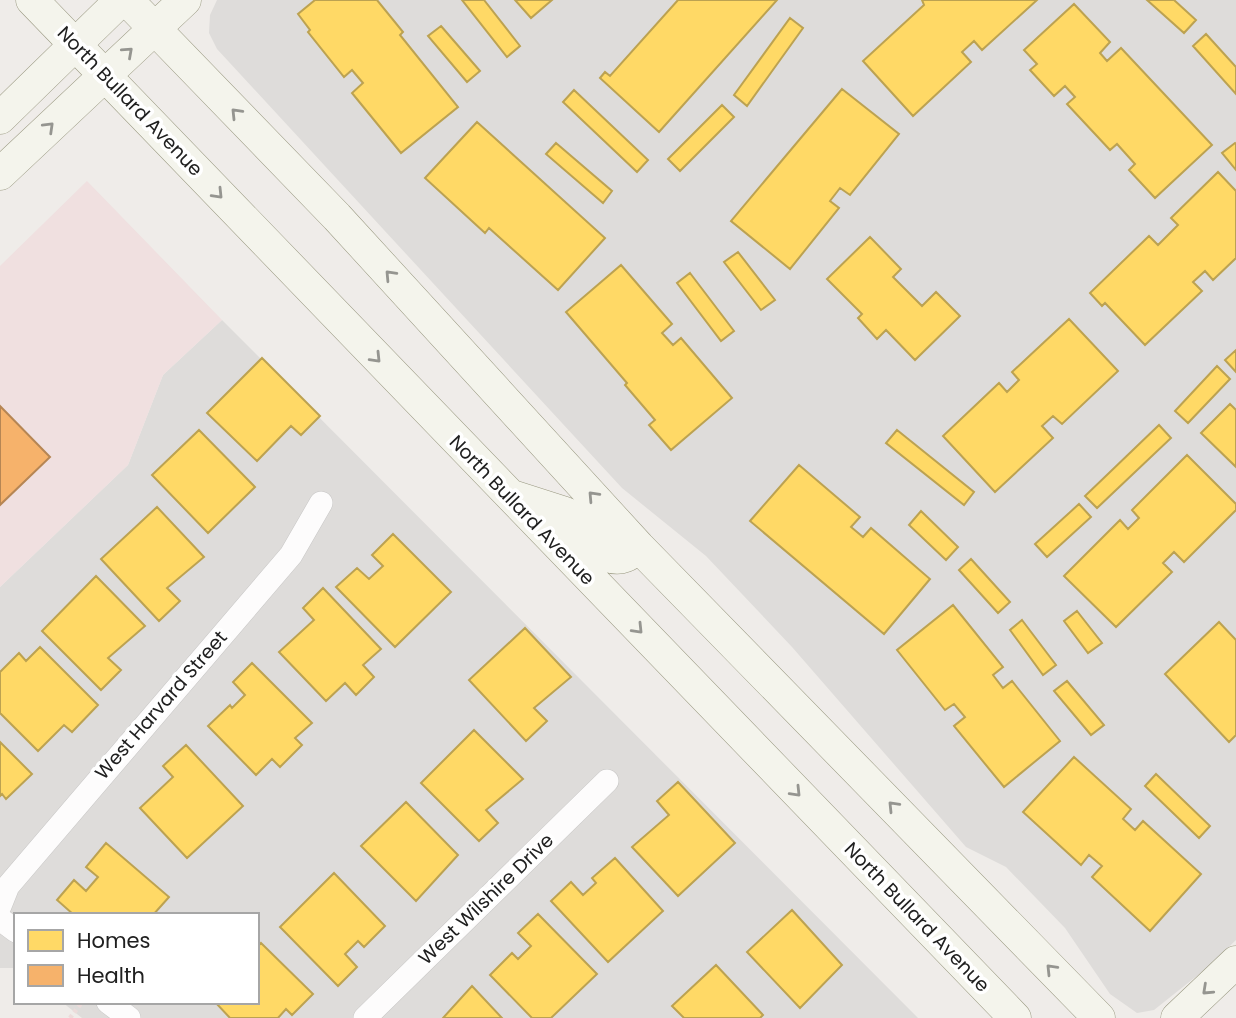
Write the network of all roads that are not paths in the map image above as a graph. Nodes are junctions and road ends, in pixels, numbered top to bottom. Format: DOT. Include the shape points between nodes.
graph roads {
  1 [pos="32,0"];
  2 [pos="121,0"];
  3 [pos="127,0"];
  4 [pos="184,0"];
  5 [pos="154,29"];
  6 [pos="75,44"];
  7 [pos="103,74"];
  8 [pos="0,118"];
  9 [pos="0,174"];
  10 [pos="508,495"];
  11 [pos="321,503"];
  12 [pos="639,547"];
  13 [pos="607,781"];
  14 [pos="0,906"];
  15 [pos="1236,962"];
  16 [pos="111,1004"];
  17 [pos="129,1018"];
  18 [pos="365,1018"];
  19 [pos="1015,1018"];
  20 [pos="1099,1018"];
  21 [pos="1177,1018"];
  1 -- 6 [label="main road, North Bullard Avenue"];
  2 -- 6 [label="main road"];
  3 -- 5 [label="main road"];
  4 -- 5 [label="main road"];
  7 -- 5 [label="main road, one-way"];
  12 -- 5 [label="main road, one-way" via="337,218"];
  6 -- 7 [label="main road, North Bullard Avenue"];
  6 -- 8 [label="main road"];
  9 -- 7 [label="main road, one-way"];
  7 -- 10 [label="main road, North Bullard Avenue, one-way"];
  10 -- 12 [label="main road" via="565,513 608,556 617,559"];
  10 -- 19 [label="main road, North Bullard Avenue, one-way"];
  11 -- 14 [label="street, West Harvard Street" via="291,555 8,886"];
  20 -- 12 [label="main road, one-way"];
  13 -- 18 [label="street, West Wilshire Drive"];
  15 -- 21 [label="main road, one-way"];
  16 -- 17 [label="street"];
}
